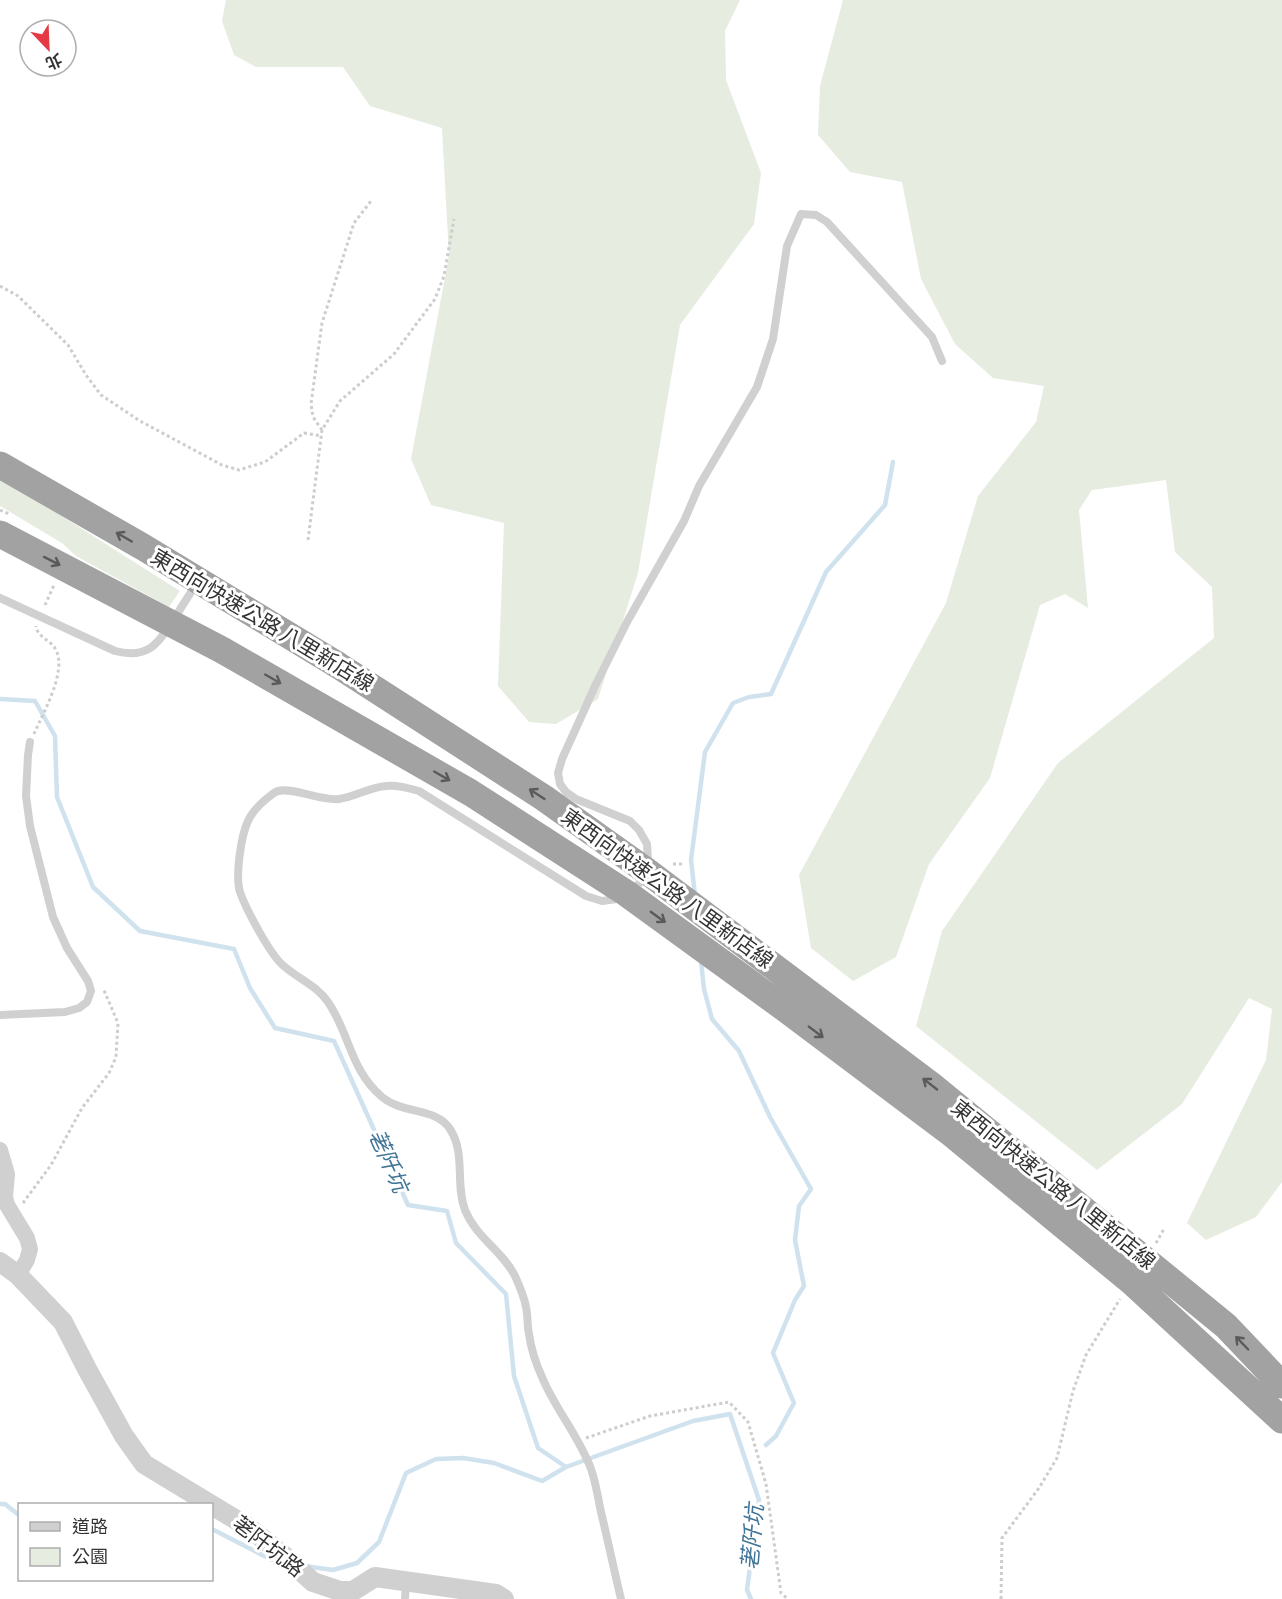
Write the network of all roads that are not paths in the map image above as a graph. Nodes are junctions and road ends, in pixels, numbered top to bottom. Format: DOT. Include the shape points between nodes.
graph roads {
  1 [pos="942,361"];
  2 [pos="0,465"];
  3 [pos="0,534"];
  4 [pos="198,581"];
  5 [pos="0,598"];
  6 [pos="30,742"];
  7 [pos="0,1015"];
  8 [pos="0,1150"];
  9 [pos="0,1263"];
  10 [pos="18,1275"];
  11 [pos="1282,1385"];
  12 [pos="1282,1420"];
  13 [pos="208,1503"];
  14 [pos="213,1506"];
  15 [pos="405,1591"];
  16 [pos="504,1599"];
  17 [pos="621,1599"];
  1 -- 17 [label="lane" via="932,337 827,222 816,215 801,214 787,246 773,339 756,387 622,632 558,772 566,792 630,821 639,830 647,844 648,861 644,877 634,890 602,901 586,896 419,791 402,786 387,785 340,799 277,791 256,807 247,823 238,867 240,891 272,954 327,1000 356,1064 371,1085 393,1105 433,1115 451,1130 459,1152 465,1212 513,1273 522,1291 529,1336 542,1376 591,1470"];
  4 -- 2 [label="highway, 東西向快速公路 八里新店線, one-way"];
  3 -- 12 [label="highway, 東西向快速公路 八里新店線, one-way, bridge" via="222,650 471,793 626,893 952,1134 1132,1282"];
  4 -- 5 [label="lane" via="162,638 142,653 115,651"];
  11 -- 4 [label="highway, 東西向快速公路 八里新店線, one-way, bridge" via="1226,1326 931,1084 648,872 544,798 336,664"];
  6 -- 7 [label="lane" via="26,796 30,826 53,917 91,991 87,1002 65,1012"];
  8 -- 10 [label="street" via="7,1174 5,1197 30,1249"];
  9 -- 10 [label="street, 荖阡坑路"];
  10 -- 13 [label="street, 荖阡坑路" via="63,1322 144,1464"];
  14 -- 15 [label="street, 荖阡坑路" via="248,1527 313,1582 353,1591 375,1577"];
  15 -- 16 [label="street, 荖阡坑路" via="496,1594"];
}
